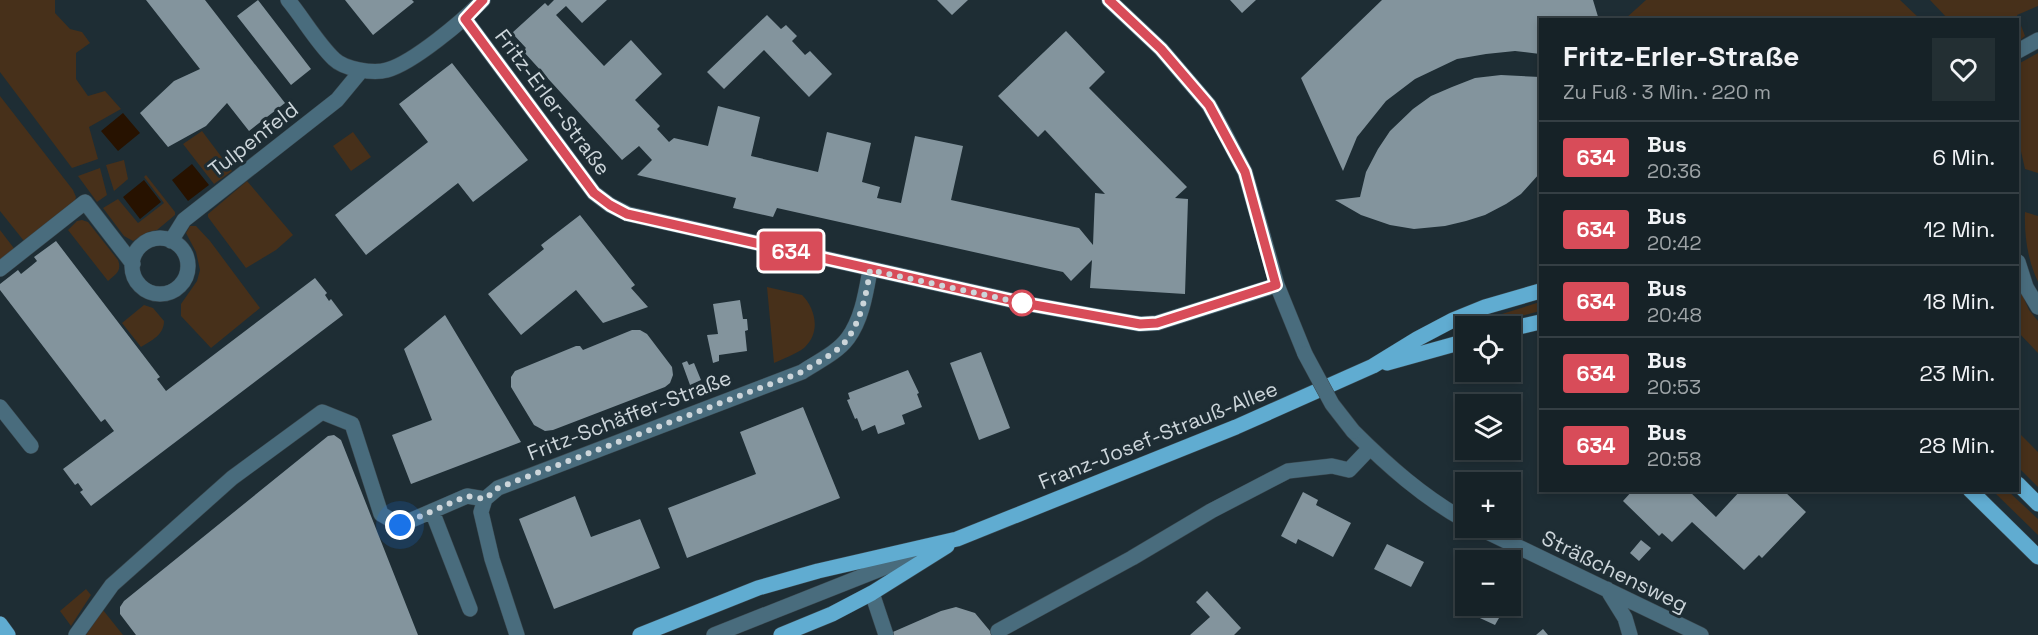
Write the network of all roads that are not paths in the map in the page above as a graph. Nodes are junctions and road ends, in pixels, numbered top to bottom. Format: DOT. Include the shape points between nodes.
graph roads {
  1 [pos="288,0"];
  2 [pos="483,0"];
  3 [pos="1109,0"];
  4 [pos="465,19"];
  5 [pos="2038,40"];
  6 [pos="2019,50"];
  7 [pos="361,71"];
  8 [pos="171,241"];
  9 [pos="133,264"];
  10 [pos="2019,265"];
  11 [pos="0,269"];
  12 [pos="870,270"];
  13 [pos="1276,285"];
  14 [pos="1539,291"];
  15 [pos="2038,307"];
  16 [pos="1539,322"];
  17 [pos="1521,326"];
  18 [pos="1455,344"];
  19 [pos="1372,366"];
  20 [pos="0,407"];
  21 [pos="31,446"];
  22 [pos="1370,448"];
  23 [pos="2019,485"];
  24 [pos="1972,492"];
  25 [pos="485,499"];
  26 [pos="2038,504"];
  27 [pos="432,511"];
  28 [pos="1455,514"];
  29 [pos="1499,538"];
  30 [pos="957,539"];
  31 [pos="2038,557"];
  32 [pos="1606,590"];
  33 [pos="872,593"];
  34 [pos="470,609"];
  35 [pos="0,624"];
  36 [pos="998,631"];
  37 [pos="886,634"];
  38 [pos="1694,634"];
  39 [pos="8,635"];
  40 [pos="76,635"];
  41 [pos="517,635"];
  42 [pos="640,635"];
  43 [pos="714,635"];
  44 [pos="781,635"];
  45 [pos="1630,635"];
  1 -- 7 [label="street" via="335,60"];
  2 -- 4 [label="street"];
  3 -- 13 [label="street" via="1161,49 1209,105 1245,172"];
  4 -- 7 [label="street" via="400,65 385,71"];
  4 -- 12 [label="street, Fritz-Erler-Straße" via="594,193 610,205 658,222"];
  5 -- 6 [label="street"];
  7 -- 8 [label="street, Tulpenfeld" via="337,100 184,220"];
  8 -- 9 [label="street" via="146,243 139,248"];
  8 -- 9 [label="street" via="188,261 185,279 172,291 146,291 135,278"];
  9 -- 11 [label="street" via="85,202"];
  10 -- 15 [label="street"];
  12 -- 13 [label="street, Fritz-Erler-Straße" via="1140,324 1157,323"];
  12 -- 25 [label="street, Fritz-Schäffer-Straße" via="865,301 848,338 802,372 498,488"];
  13 -- 22 [label="street, bridge" via="1305,354 1332,404"];
  14 -- 19 [label="main road, Franz-Josef-Strauß-Allee" via="1453,320"];
  16 -- 17 [label="main road"];
  18 -- 19 [label="main road, Franz-Josef-Strauß-Allee"];
  19 -- 30 [label="main road, Franz-Josef-Strauß-Allee" via="1236,427"];
  20 -- 21 [label="street"];
  22 -- 28 [label="street" via="1414,488"];
  22 -- 36 [label="street" via="1348,470 1332,466 1288,471"];
  23 -- 26 [label="main road"];
  24 -- 31 [label="main road"];
  25 -- 27 [label="street" via="467,496"];
  25 -- 41 [label="street" via="481,512 492,559"];
  27 -- 34 [label="street"];
  27 -- 40 [label="street" via="400,525 381,513 352,424 322,412 232,478 112,585"];
  29 -- 32 [label="street, Sträßchensweg"];
  30 -- 33 [label="main road, Franz-Josef-Strauß-Allee"];
  30 -- 42 [label="main road, Franz-Josef-Strauß-Allee" via="758,588"];
  30 -- 43 [label="street, Franz-Josef-Strauß-Allee"];
  32 -- 38 [label="street, Sträßchensweg"];
  32 -- 45 [label="street"];
  33 -- 37 [label="street"];
  33 -- 44 [label="main road, Franz-Josef-Strauß-Allee"];
  35 -- 39 [label="main road"];
}
